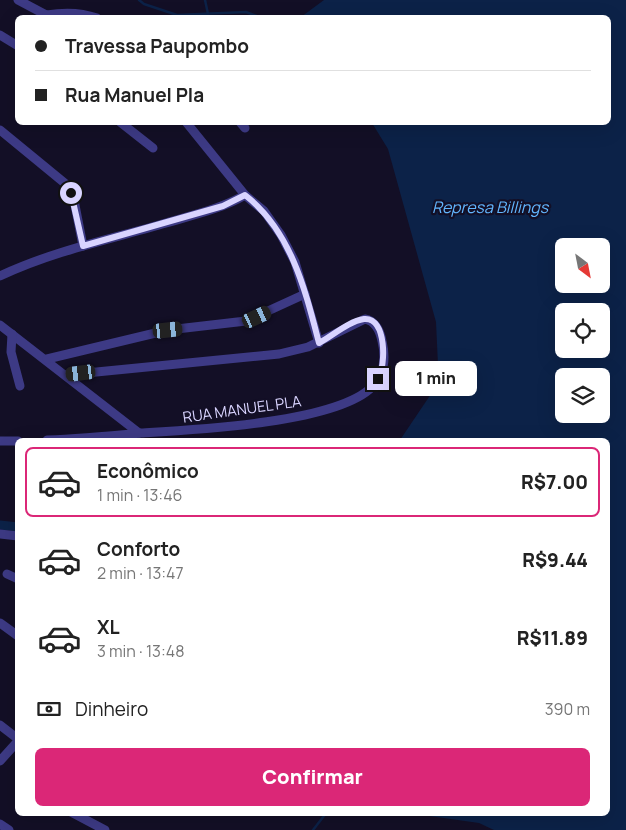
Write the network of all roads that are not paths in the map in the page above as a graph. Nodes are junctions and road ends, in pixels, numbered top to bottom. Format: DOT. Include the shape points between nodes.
graph roads {
  1 [pos="18,0"];
  2 [pos="47,15"];
  3 [pos="53,15"];
  4 [pos="88,15"];
  5 [pos="0,35"];
  6 [pos="15,44"];
  7 [pos="124,125"];
  8 [pos="188,125"];
  9 [pos="0,130"];
  10 [pos="153,148"];
  11 [pos="245,195"];
  12 [pos="83,246"];
  13 [pos="0,276"];
  14 [pos="305,294"];
  15 [pos="0,325"];
  16 [pos="12,334"];
  17 [pos="319,343"];
  18 [pos="47,359"];
  19 [pos="66,375"];
  20 [pos="20,386"];
  21 [pos="139,434"];
  22 [pos="78,438"];
  23 [pos="0,441"];
  24 [pos="15,441"];
  25 [pos="0,534"];
  26 [pos="15,536"];
  27 [pos="7,574"];
  28 [pos="15,578"];
  29 [pos="0,623"];
  30 [pos="15,634"];
  31 [pos="0,725"];
  32 [pos="15,738"];
  33 [pos="15,744"];
  34 [pos="0,761"];
  35 [pos="79,816"];
  36 [pos="0,824"];
  37 [pos="9,830"];
  38 [pos="105,830"];
  1 -- 2 [label="street"];
  3 -- 4 [label="street"];
  5 -- 6 [label="street"];
  7 -- 10 [label="street"];
  8 -- 11 [label="street"];
  9 -- 12 [label="street" via="67,185 74,200"];
  11 -- 12 [label="street" via="223,206"];
  11 -- 14 [label="street" via="264,212 281,235 295,262"];
  12 -- 13 [label="street"];
  14 -- 17 [label="street"];
  14 -- 18 [label="street" via="246,321 168,330"];
  15 -- 16 [label="street"];
  16 -- 18 [label="street"];
  16 -- 20 [label="street" via="10,352"];
  17 -- 19 [label="street" via="279,354"];
  17 -- 21 [label="street, RUA MANUEL PLA" via="360,320 369,319 378,328 383,344 382,373 373,386 351,401 318,412 218,428"];
  18 -- 19 [label="street"];
  19 -- 21 [label="street"];
  21 -- 22 [label="street, RUA MANUEL PLA"];
  23 -- 24 [label="street"];
  25 -- 26 [label="street"];
  27 -- 28 [label="street"];
  29 -- 30 [label="street"];
  31 -- 32 [label="street"];
  33 -- 34 [label="street"];
  35 -- 38 [label="street"];
  36 -- 37 [label="street"];
}
